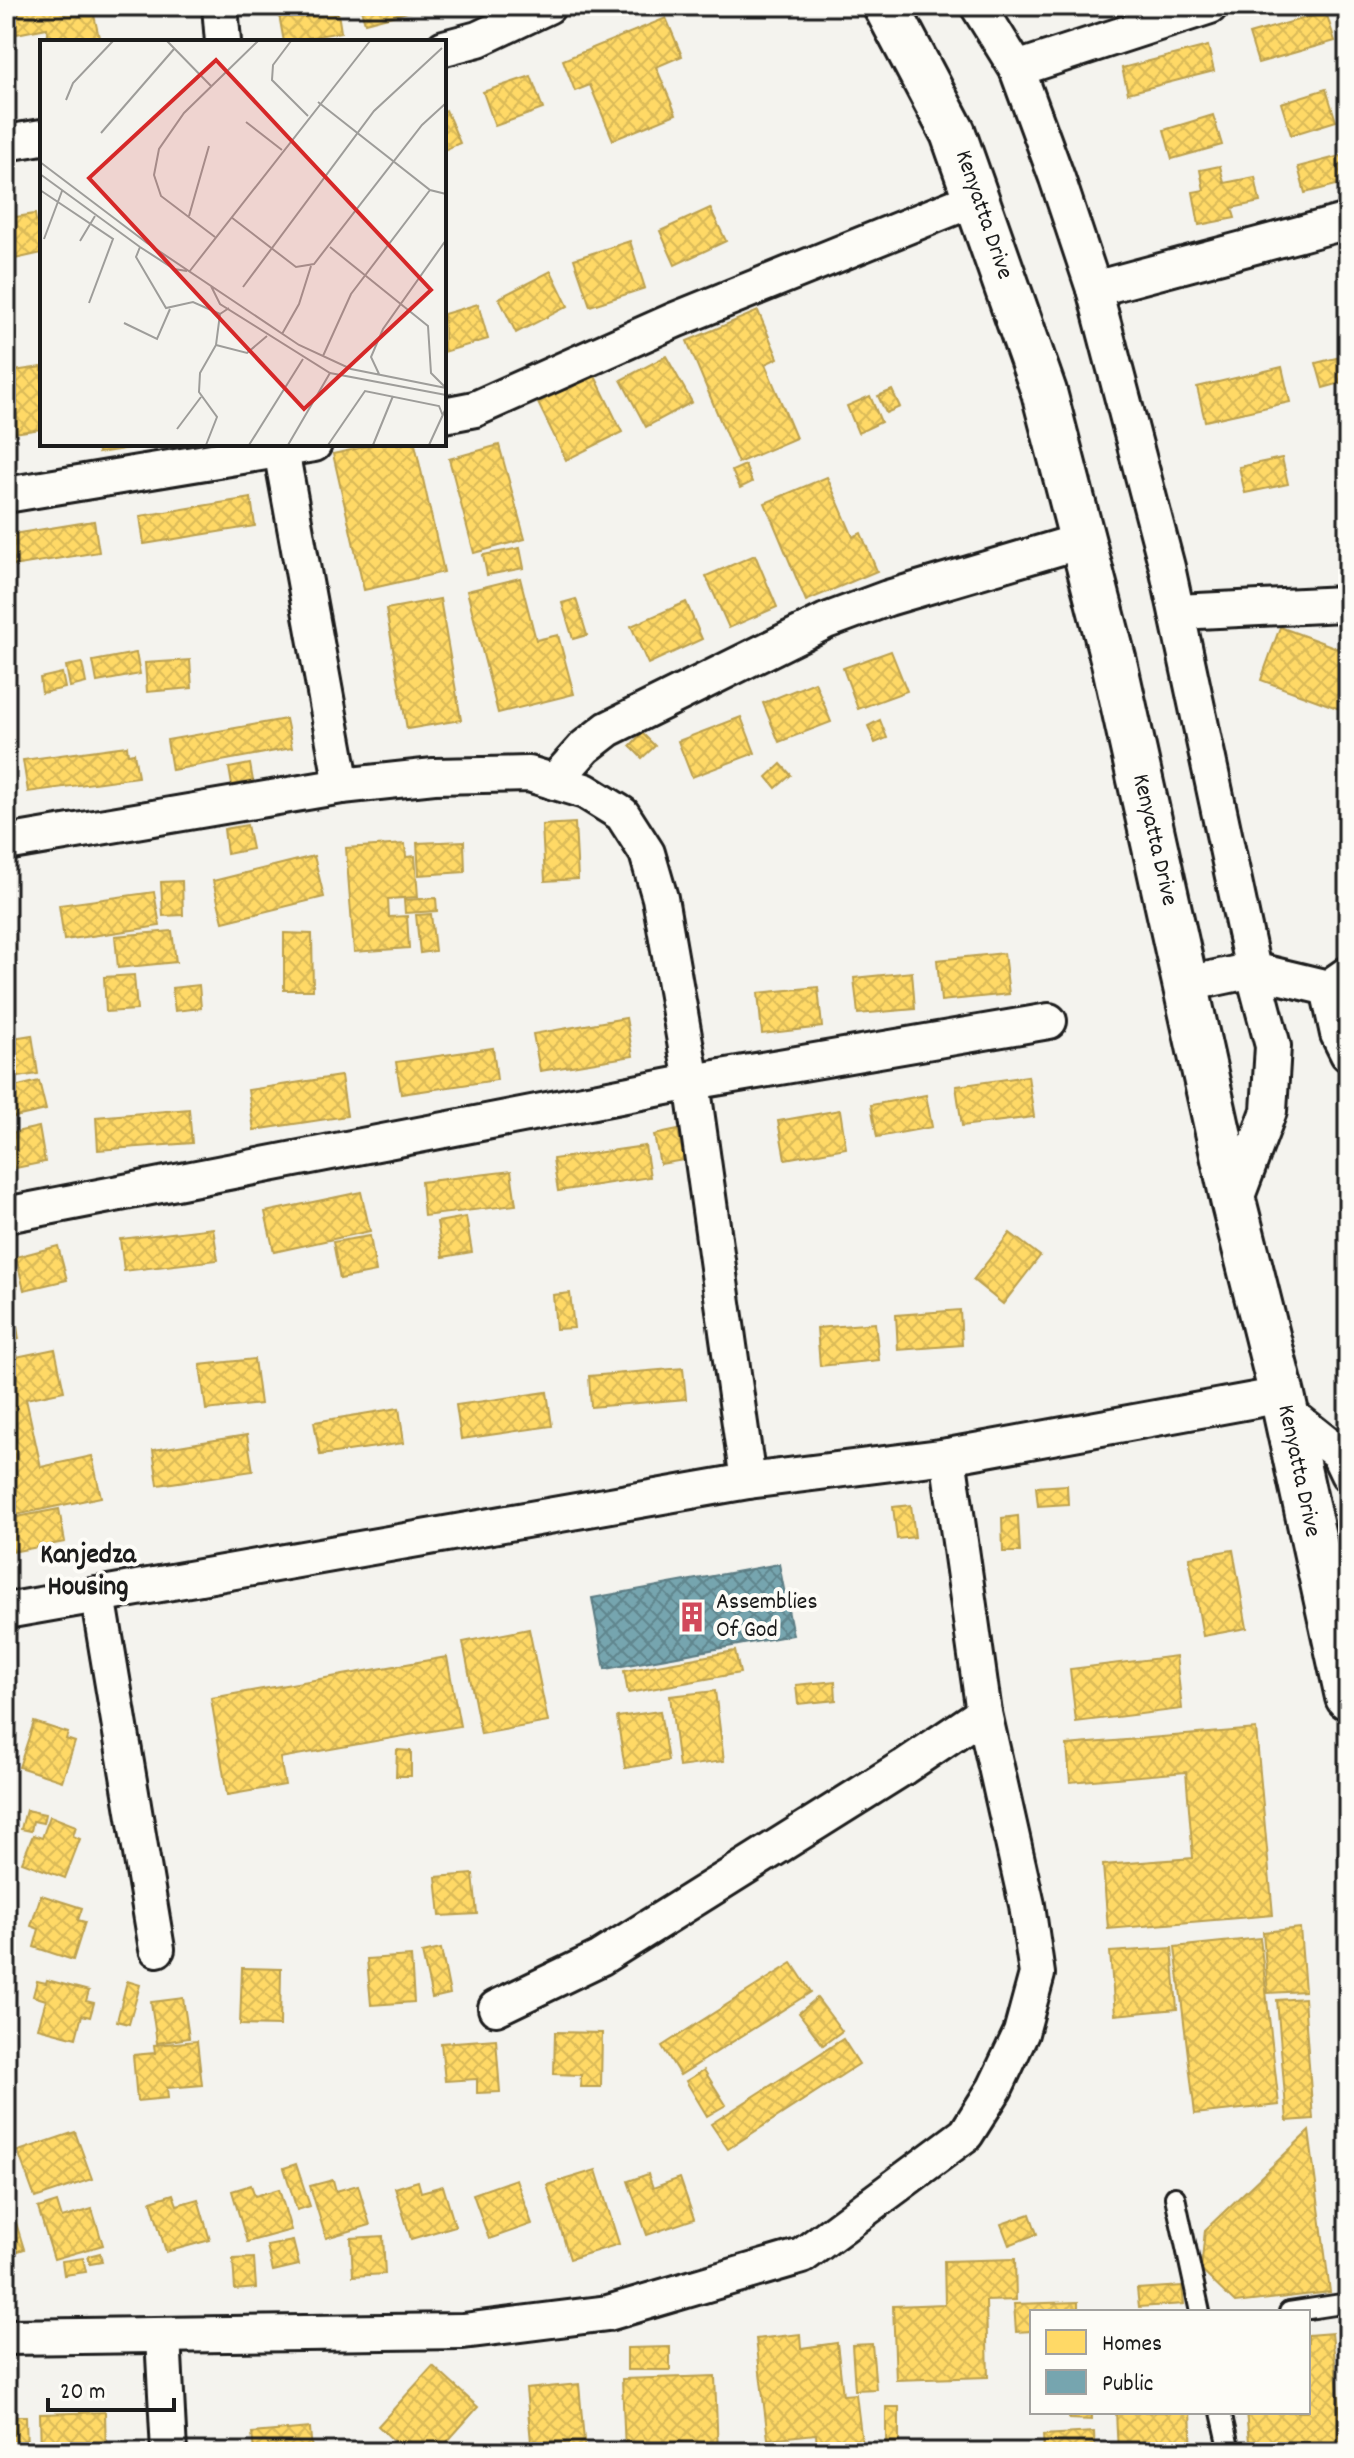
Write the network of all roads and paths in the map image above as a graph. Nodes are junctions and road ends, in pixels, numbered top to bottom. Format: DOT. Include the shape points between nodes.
graph roads {
  1 [pos="220,6"];
  2 [pos="548,6"];
  3 [pos="886,6"];
  4 [pos="978,6"];
  5 [pos="1210,6"];
  6 [pos="223,40"];
  7 [pos="446,47"];
  8 [pos="1017,69"];
  9 [pos="40,137"];
  10 [pos="6,143"];
  11 [pos="977,198"];
  12 [pos="1348,221"];
  13 [pos="1094,289"];
  14 [pos="446,415"];
  15 [pos="281,448"];
  16 [pos="6,495"];
  17 [pos="1081,541"];
  18 [pos="1348,607"];
  19 [pos="1177,612"];
  20 [pos="554,782"];
  21 [pos="342,786"];
  22 [pos="6,843"];
  23 [pos="1253,970"];
  24 [pos="1338,981"];
  25 [pos="1187,984"];
  26 [pos="1049,1021"];
  27 [pos="1348,1054"];
  28 [pos="692,1082"];
  29 [pos="1234,1204"];
  30 [pos="6,1215"];
  31 [pos="1283,1402"];
  32 [pos="948,1456"];
  33 [pos="1348,1474"];
  34 [pos="748,1481"];
  35 [pos="98,1595"];
  36 [pos="6,1611"];
  37 [pos="1348,1697"];
  38 [pos="984,1713"];
  39 [pos="157,1949"];
  40 [pos="496,2008"];
  41 [pos="1175,2197"];
  42 [pos="1348,2303"];
  43 [pos="1200,2310"];
  44 [pos="1302,2310"];
  45 [pos="163,2336"];
  46 [pos="6,2337"];
  47 [pos="1221,2414"];
  48 [pos="169,2452"];
  49 [pos="1230,2452"];
  1 -- 6 [label="street"];
  2 -- 7 [label="street" via="478,39"];
  3 -- 11 [label="main road, Kenyatta Drive" via="953,133"];
  4 -- 8 [label="street"];
  5 -- 8 [label="street"];
  8 -- 13 [label="street"];
  9 -- 10 [label="street"];
  11 -- 14 [label="street" via="675,320 475,409"];
  11 -- 17 [label="main road, Kenyatta Drive" via="1044,392"];
  12 -- 13 [label="street"];
  13 -- 19 [label="street"];
  15 -- 16 [label="street"];
  15 -- 21 [label="street"];
  17 -- 20 [label="street" via="826,621 608,729"];
  17 -- 25 [label="main road, Kenyatta Drive"];
  18 -- 19 [label="street"];
  19 -- 23 [label="street"];
  20 -- 21 [label="street" via="513,774"];
  20 -- 28 [label="street" via="585,791 622,814 647,853 660,898"];
  21 -- 22 [label="street"];
  23 -- 24 [label="street"];
  23 -- 25 [label="street"];
  23 -- 29 [label="street" via="1273,1046 1269,1111"];
  24 -- 27 [label="street" via="1338,1034"];
  25 -- 29 [label="main road, Kenyatta Drive"];
  26 -- 28 [label="street"];
  28 -- 30 [label="street"];
  28 -- 34 [label="street"];
  29 -- 31 [label="main road, Kenyatta Drive"];
  31 -- 32 [label="street"];
  31 -- 33 [label="street" via="1338,1453"];
  31 -- 37 [label="main road, Kenyatta Drive"];
  32 -- 34 [label="street"];
  32 -- 38 [label="street"];
  34 -- 35 [label="street"];
  35 -- 36 [label="street"];
  35 -- 39 [label="street"];
  38 -- 40 [label="street" via="600,1958"];
  38 -- 45 [label="street" via="1037,1974 1021,2033 966,2134 802,2256 608,2313 463,2331"];
  41 -- 43 [label="lane"];
  42 -- 44 [label="lane"];
  45 -- 46 [label="street"];
  45 -- 48 [label="street"];
  47 -- 49 [label="lane"];
}
